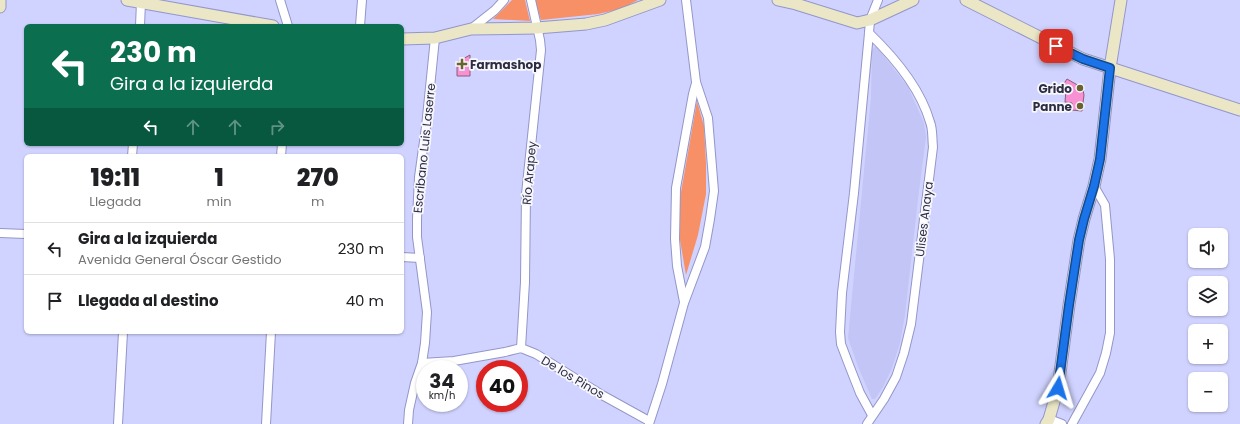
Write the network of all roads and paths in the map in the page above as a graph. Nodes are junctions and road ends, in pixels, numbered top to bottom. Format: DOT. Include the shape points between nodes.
graph roads {
  1 [pos="0,0"];
  2 [pos="127,0"];
  3 [pos="280,0"];
  4 [pos="362,0"];
  5 [pos="504,0"];
  6 [pos="531,0"];
  7 [pos="660,0"];
  8 [pos="686,0"];
  9 [pos="778,0"];
  10 [pos="878,0"];
  11 [pos="913,0"];
  12 [pos="966,0"];
  13 [pos="1121,0"];
  14 [pos="142,1"];
  15 [pos="0,7"];
  16 [pos="870,20"];
  17 [pos="140,24"];
  18 [pos="263,24"];
  19 [pos="287,24"];
  20 [pos="360,24"];
  21 [pos="538,28"];
  22 [pos="471,29"];
  23 [pos="869,33"];
  24 [pos="435,38"];
  25 [pos="404,39"];
  26 [pos="1110,68"];
  27 [pos="696,82"];
  28 [pos="1240,110"];
  29 [pos="1094,186"];
  30 [pos="0,233"];
  31 [pos="24,234"];
  32 [pos="404,257"];
  33 [pos="420,258"];
  34 [pos="684,303"];
  35 [pos="123,334"];
  36 [pos="271,334"];
  37 [pos="521,348"];
  38 [pos="422,360"];
  39 [pos="459,360"];
  40 [pos="416,378"];
  41 [pos="872,415"];
  42 [pos="1048,422"];
  43 [pos="649,423"];
  44 [pos="118,424"];
  45 [pos="266,424"];
  46 [pos="408,424"];
  47 [pos="867,424"];
  48 [pos="1062,424"];
  49 [pos="1072,424"];
  1 -- 15 [label="street"];
  2 -- 14 [label="street"];
  3 -- 19 [label="street"];
  4 -- 20 [label="street"];
  5 -- 22 [label="street"];
  6 -- 21 [label="street, Río Arapey"];
  7 -- 21 [label="street" via="605,20"];
  8 -- 27 [label="street"];
  9 -- 16 [label="street" via="857,23"];
  10 -- 16 [label="street"];
  11 -- 16 [label="street"];
  12 -- 26 [label="street" via="1083,59"];
  13 -- 26 [label="street"];
  14 -- 17 [label="street"];
  14 -- 18 [label="street"];
  16 -- 23 [label="street"];
  21 -- 22 [label="street"];
  21 -- 37 [label="street, Río Arapey" via="541,50 526,194"];
  22 -- 24 [label="street"];
  23 -- 41 [label="street" via="840,332 848,365"];
  23 -- 41 [label="street, Ulises Anaya" via="886,49 917,93 931,123 932,147 911,324 896,377"];
  24 -- 25 [label="street"];
  24 -- 33 [label="street, Escribano Luis Laserre" via="419,176 417,231"];
  26 -- 28 [label="street"];
  26 -- 29 [label="street" via="1100,159"];
  27 -- 34 [label="street" via="676,188 675,239"];
  27 -- 34 [label="street" via="708,118 714,191 705,246"];
  29 -- 42 [label="street" via="1079,240 1058,388"];
  29 -- 49 [label="street" via="1105,205 1110,259 1110,333 1100,373"];
  30 -- 31 [label="street"];
  32 -- 33 [label="street"];
  33 -- 38 [label="street, Escribano Luis Laserre" via="427,312"];
  34 -- 43 [label="street"];
  35 -- 44 [label="street"];
  36 -- 45 [label="street"];
  37 -- 39 [label="street"];
  37 -- 43 [label="street, De los Pinos" via="536,354"];
  40 -- 46 [label="street, Escribano Luis Laserre"];
  41 -- 47 [label="street, Ulises Anaya"];
  42 -- 48 [label="street"];
}
